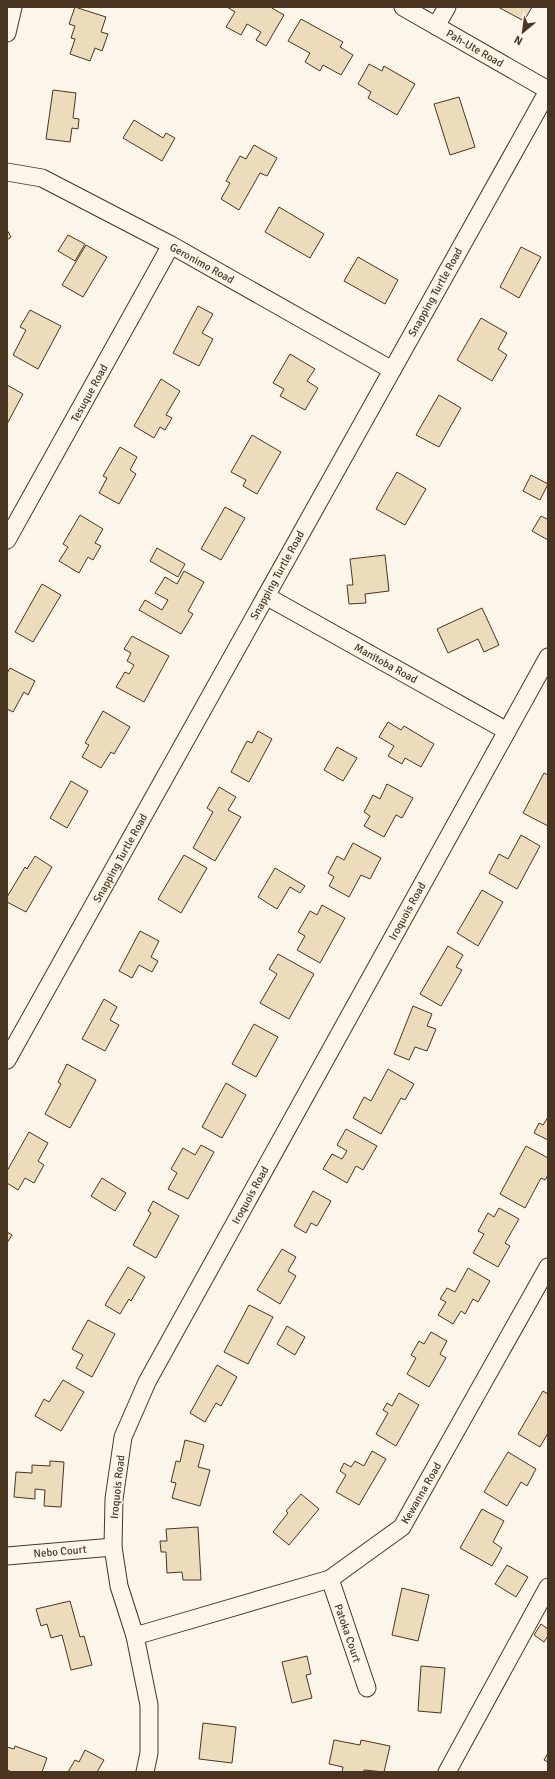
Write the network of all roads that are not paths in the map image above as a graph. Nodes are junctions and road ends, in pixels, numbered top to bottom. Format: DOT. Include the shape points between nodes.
graph roads {
  1 [pos="14,7"];
  2 [pos="403,7"];
  3 [pos="447,7"];
  4 [pos="436,26"];
  5 [pos="7,33"];
  6 [pos="548,90"];
  7 [pos="7,172"];
  8 [pos="170,246"];
  9 [pos="392,370"];
  10 [pos="7,540"];
  11 [pos="266,596"];
  12 [pos="548,657"];
  13 [pos="507,731"];
  14 [pos="7,1060"];
  15 [pos="548,1267"];
  16 [pos="113,1547"];
  17 [pos="7,1556"];
  18 [pos="330,1579"];
  19 [pos="548,1587"];
  20 [pos="135,1636"];
  21 [pos="366,1688"];
  22 [pos="145,1772"];
  23 [pos="447,1772"];
  1 -- 5 [label="street"];
  2 -- 4 [label="street, Pah-Ute Road"];
  3 -- 4 [label="street"];
  4 -- 6 [label="street, Pah-Ute Road"];
  6 -- 9 [label="street, Snapping Turtle Road"];
  7 -- 8 [label="street, Geronimo Road" via="42,178"];
  8 -- 9 [label="street, Geronimo Road"];
  8 -- 10 [label="street, Tesuque Road"];
  9 -- 11 [label="street, Snapping Turtle Road"];
  11 -- 13 [label="street, Manitoba Road"];
  11 -- 14 [label="street, Snapping Turtle Road"];
  12 -- 13 [label="street, Iroquois Road"];
  13 -- 16 [label="street, Iroquois Road" via="147,1382 123,1436 114,1499"];
  15 -- 18 [label="street, Kewanna Road" via="402,1527"];
  16 -- 17 [label="street, Nebo Court"];
  16 -- 20 [label="street, Iroquois Road" via="119,1586"];
  18 -- 20 [label="street, Kewanna Road"];
  18 -- 21 [label="street, Patoka Court"];
  19 -- 23 [label="street"];
  20 -- 22 [label="street, Iroquois Road" via="149,1705 149,1753"];
}
